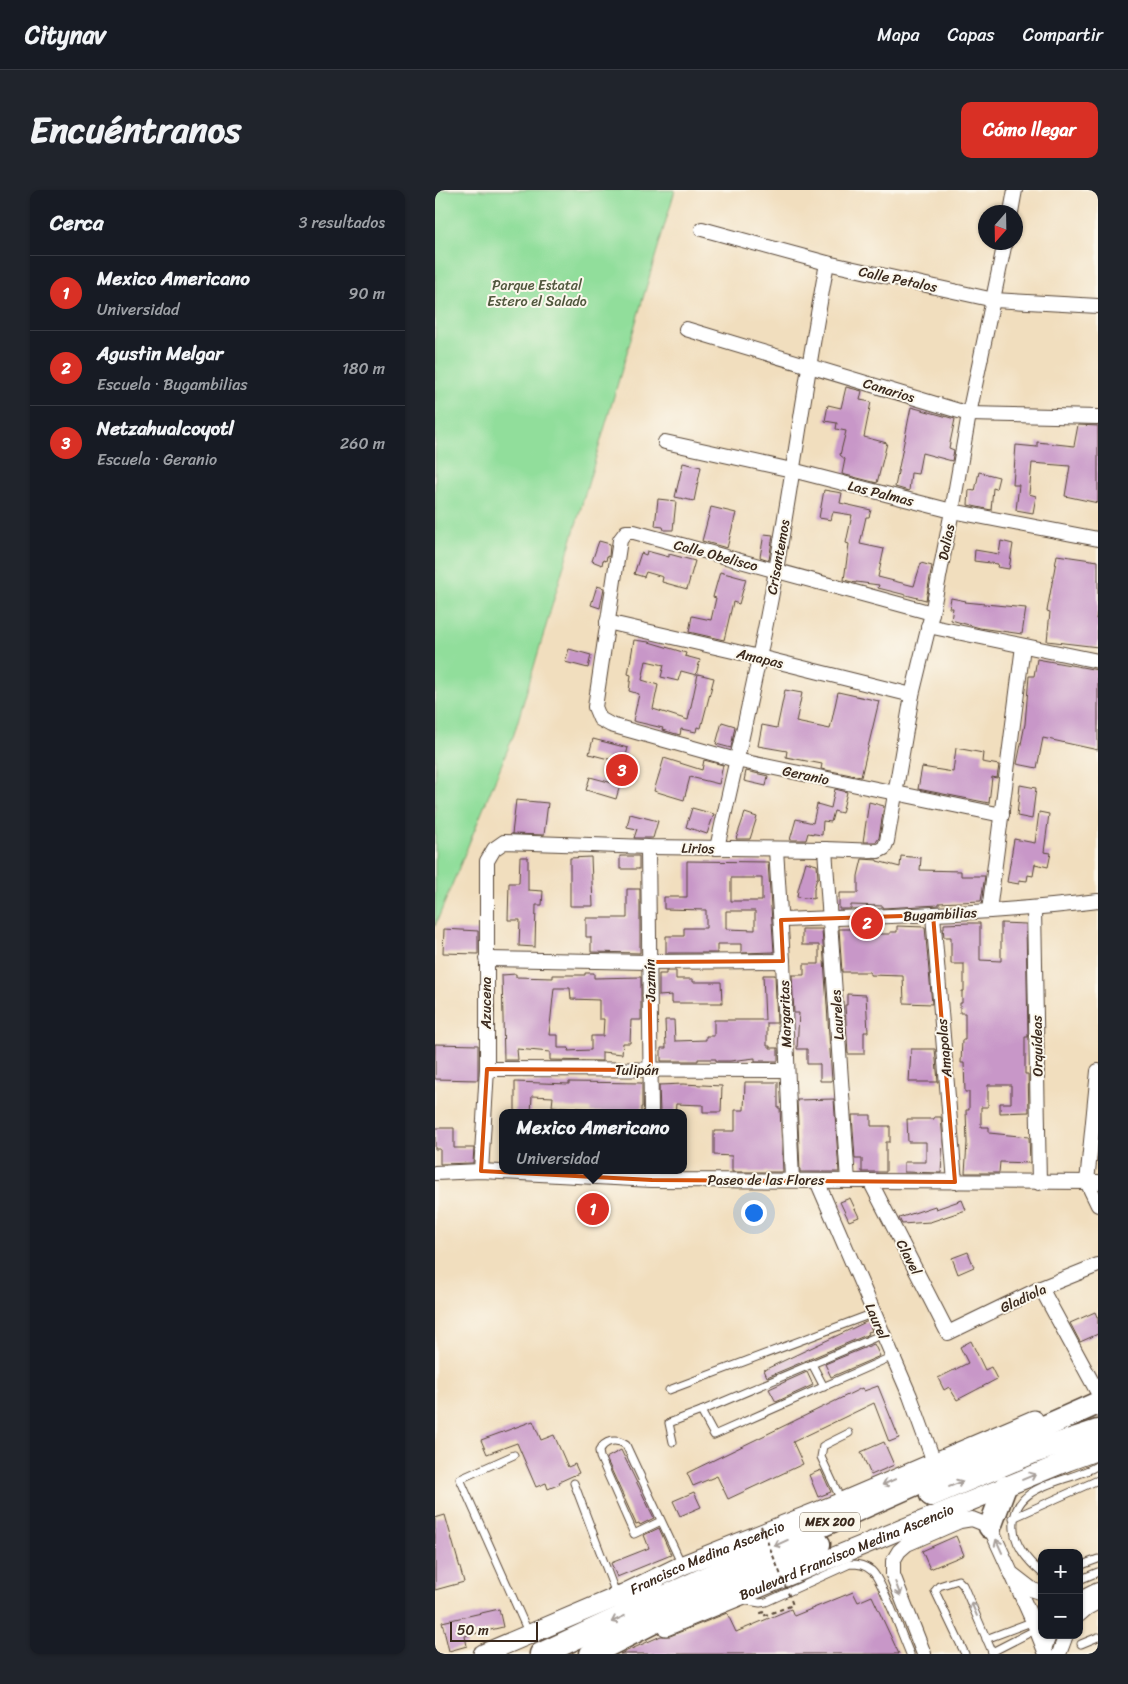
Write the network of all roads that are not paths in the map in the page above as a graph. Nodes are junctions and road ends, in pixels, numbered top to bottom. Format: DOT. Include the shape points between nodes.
graph roads {
  1 [pos="1015,190"];
  2 [pos="1012,205"];
  3 [pos="702,229"];
  4 [pos="1003,250"];
  5 [pos="827,263"];
  6 [pos="994,300"];
  7 [pos="1098,306"];
  8 [pos="686,329"];
  9 [pos="808,366"];
  10 [pos="969,414"];
  11 [pos="1098,417"];
  12 [pos="665,442"];
  13 [pos="792,470"];
  14 [pos="952,511"];
  15 [pos="1098,539"];
  16 [pos="776,571"];
  17 [pos="930,619"];
  18 [pos="607,622"];
  19 [pos="1023,646"];
  20 [pos="759,657"];
  21 [pos="1098,662"];
  22 [pos="911,695"];
  23 [pos="736,760"];
  24 [pos="894,794"];
  25 [pos="1002,815"];
  26 [pos="887,841"];
  27 [pos="504,842"];
  28 [pos="648,848"];
  29 [pos="717,848"];
  30 [pos="776,849"];
  31 [pos="825,849"];
  32 [pos="1098,901"];
  33 [pos="1034,908"];
  34 [pos="989,911"];
  35 [pos="933,915"];
  36 [pos="830,918"];
  37 [pos="781,920"];
  38 [pos="486,959"];
  39 [pos="783,961"];
  40 [pos="649,962"];
  41 [pos="487,1069"];
  42 [pos="651,1070"];
  43 [pos="787,1070"];
  44 [pos="1098,1071"];
  45 [pos="651,1109"];
  46 [pos="481,1172"];
  47 [pos="499,1172"];
  48 [pos="435,1173"];
  49 [pos="595,1174"];
  50 [pos="652,1175"];
  51 [pos="792,1180"];
  52 [pos="817,1181"];
  53 [pos="848,1181"];
  54 [pos="869,1181"];
  55 [pos="955,1182"];
  56 [pos="1092,1182"];
  57 [pos="1039,1183"];
  58 [pos="1098,1205"];
  59 [pos="1098,1265"];
  60 [pos="1041,1288"];
  61 [pos="874,1313"];
  62 [pos="948,1332"];
  63 [pos="883,1334"];
  64 [pos="893,1356"];
  65 [pos="812,1364"];
  66 [pos="824,1387"];
  67 [pos="669,1390"];
  68 [pos="1098,1394"];
  69 [pos="1098,1403"];
  70 [pos="701,1411"];
  71 [pos="1098,1431"];
  72 [pos="849,1433"];
  73 [pos="673,1442"];
  74 [pos="1098,1450"];
  75 [pos="514,1455"];
  76 [pos="934,1462"];
  77 [pos="1098,1465"];
  78 [pos="1098,1480"];
  79 [pos="574,1482"];
  80 [pos="1005,1487"];
  81 [pos="842,1502"];
  82 [pos="1013,1518"];
  83 [pos="661,1521"];
  84 [pos="990,1527"];
  85 [pos="1098,1559"];
  86 [pos="683,1565"];
  87 [pos="1083,1565"];
  88 [pos="1038,1570"];
  89 [pos="1098,1572"];
  90 [pos="1011,1573"];
  91 [pos="1083,1578"];
  92 [pos="1098,1590"];
  93 [pos="1038,1592"];
  94 [pos="669,1595"];
  95 [pos="617,1597"];
  96 [pos="734,1598"];
  97 [pos="1083,1605"];
  98 [pos="1038,1624"];
  99 [pos="529,1634"];
  100 [pos="1098,1637"];
  101 [pos="986,1639"];
  102 [pos="1042,1639"];
  103 [pos="1052,1639"];
  104 [pos="1065,1639"];
  105 [pos="1081,1644"];
  106 [pos="593,1653"];
  107 [pos="993,1653"];
  108 [pos="483,1654"];
  109 [pos="541,1654"];
  110 [pos="910,1654"];
  111 [pos="924,1654"];
  112 [pos="965,1654"];
  113 [pos="1046,1654"];
  114 [pos="1059,1654"];
  1 -- 2 [label="street"];
  3 -- 5 [label="street, Calle Petalos"];
  4 -- 6 [label="street, Dalias"];
  5 -- 6 [label="street, Calle Petalos"];
  5 -- 9 [label="street, Crisantemos"];
  6 -- 7 [label="street, Calle Petalos"];
  6 -- 10 [label="street, Dalias"];
  8 -- 9 [label="street, Canarios"];
  9 -- 10 [label="street, Canarios"];
  9 -- 13 [label="street, Crisantemos"];
  10 -- 11 [label="street, Canarios"];
  10 -- 14 [label="street, Dalias"];
  12 -- 13 [label="street, Las Palmas"];
  13 -- 14 [label="street, Las Palmas"];
  13 -- 16 [label="street, Crisantemos"];
  14 -- 15 [label="street, Las Palmas"];
  14 -- 17 [label="street, Dalias"];
  16 -- 17 [label="street, Calle Obelisco"];
  16 -- 18 [label="street, Calle Obelisco" via="626,532 621,540"];
  16 -- 20 [label="street, Crisantemos"];
  17 -- 19 [label="street, Calle Obelisco"];
  17 -- 22 [label="street, Dalias"];
  18 -- 20 [label="street, Amapas"];
  18 -- 23 [label="street, Geranio" via="595,707 601,720 611,726"];
  19 -- 21 [label="street, Calle Obelisco"];
  19 -- 25 [label="street"];
  20 -- 22 [label="street, Amapas"];
  20 -- 23 [label="street, Crisantemos"];
  22 -- 24 [label="street, Dalias"];
  23 -- 24 [label="street, Geranio"];
  23 -- 29 [label="street, Crisantemos"];
  24 -- 25 [label="street, Geranio"];
  24 -- 26 [label="street, Dalias"];
  25 -- 34 [label="street"];
  26 -- 31 [label="street, Lirios" via="878,851"];
  27 -- 28 [label="street, Lirios"];
  27 -- 38 [label="street, Azucena" via="494,849 487,861"];
  28 -- 29 [label="street, Lirios"];
  28 -- 40 [label="street, Jazmín"];
  29 -- 30 [label="street, Lirios"];
  30 -- 31 [label="street, Lirios"];
  30 -- 37 [label="street, Margaritas"];
  31 -- 36 [label="street, Laureles"];
  32 -- 33 [label="street, Bugambilias"];
  33 -- 34 [label="street, Bugambilias"];
  33 -- 57 [label="street, Orquídeas"];
  34 -- 35 [label="street, Bugambilias"];
  35 -- 36 [label="street, Bugambilias"];
  35 -- 55 [label="street, Amapolas"];
  36 -- 37 [label="street, Bugambilias"];
  36 -- 53 [label="street, Laureles"];
  37 -- 39 [label="street, Margaritas"];
  38 -- 40 [label="street"];
  38 -- 41 [label="street, Azucena"];
  39 -- 40 [label="street"];
  39 -- 43 [label="street, Margaritas"];
  40 -- 42 [label="street, Jazmín"];
  41 -- 42 [label="street, Tulipán"];
  41 -- 46 [label="street, Azucena"];
  42 -- 43 [label="street, Tulipán"];
  42 -- 45 [label="street, Jazmín"];
  43 -- 51 [label="street, Margaritas"];
  44 -- 56 [label="street"];
  46 -- 47 [label="street, Paseo de las Flores"];
  46 -- 48 [label="street, Paseo de las Flores"];
  49 -- 50 [label="street, Paseo de las Flores"];
  50 -- 51 [label="street, Paseo de las Flores"];
  51 -- 52 [label="street, Paseo de las Flores"];
  52 -- 53 [label="street, Paseo de las Flores"];
  52 -- 61 [label="street, Laurel"];
  53 -- 54 [label="street, Paseo de las Flores"];
  54 -- 55 [label="street, Paseo de las Flores"];
  54 -- 62 [label="street, Clavel"];
  55 -- 57 [label="street, Paseo de las Flores"];
  56 -- 57 [label="street, Paseo de las Flores"];
  56 -- 58 [label="street"];
  59 -- 60 [label="street, Gladiola"];
  60 -- 62 [label="street, Gladiola"];
  60 -- 68 [label="street"];
  61 -- 63 [label="street, Laurel"];
  61 -- 67 [label="lane"];
  63 -- 64 [label="street, Laurel"];
  63 -- 65 [label="lane"];
  64 -- 66 [label="lane"];
  64 -- 76 [label="street, Laurel"];
  65 -- 66 [label="lane"];
  65 -- 70 [label="lane"];
  66 -- 70 [label="lane" via="714,1435"];
  68 -- 76 [label="main road, Francisco Medina Ascencio"];
  69 -- 94 [label="highway, Francisco Medina Ascencio / MEX 200, one-way"];
  70 -- 73 [label="lane" via="669,1422"];
  106 -- 71 [label="highway, MEX 200, one-way" via="727,1585 876,1518 1031,1453"];
  72 -- 81 [label="lane" via="823,1446 821,1452"];
  80 -- 74 [label="main road, Boulevard Francisco Medina Ascencio, one-way"];
  75 -- 99 [label="lane" via="460,1479"];
  76 -- 81 [label="main road, Francisco Medina Ascencio, one-way"];
  77 -- 82 [label="lane" via="1035,1490 1019,1504"];
  78 -- 82 [label="lane"];
  79 -- 95 [label="lane"];
  80 -- 84 [label="highway"];
  80 -- 96 [label="main road, Boulevard Francisco Medina Ascencio"];
  81 -- 86 [label="main road, Francisco Medina Ascencio"];
  82 -- 88 [label="lane" via="1014,1534 1021,1551"];
  83 -- 83 [label="lane" via="626,1445 615,1440 602,1445 600,1457 634,1534"];
  83 -- 86 [label="lane"];
  90 -- 84 [label="street, one-way"];
  84 -- 111 [label="street, one-way" via="971,1519 960,1521 907,1544 895,1556 893,1575"];
  85 -- 87 [label="lane"];
  86 -- 95 [label="main road, Francisco Medina Ascencio"];
  89 -- 91 [label="lane"];
  90 -- 93 [label="street"];
  90 -- 98 [label="street"];
  92 -- 97 [label="street"];
  94 -- 95 [label="highway"];
  94 -- 109 [label="highway, Francisco Medina Ascencio / MEX 200, one-way"];
  95 -- 99 [label="main road, Francisco Medina Ascencio"];
  96 -- 106 [label="main road, Boulevard Francisco Medina Ascencio" via="630,1642"];
  96 -- 110 [label="lane" via="751,1603 766,1602 850,1564 865,1566 877,1577"];
  98 -- 101 [label="lane"];
  98 -- 107 [label="lane"];
  99 -- 108 [label="main road, Francisco Medina Ascencio"];
  100 -- 105 [label="lane"];
  101 -- 107 [label="lane"];
  101 -- 112 [label="lane, one-way" via="963,1585 957,1580 939,1586 935,1591"];
  102 -- 113 [label="street"];
  103 -- 113 [label="lane"];
  104 -- 114 [label="street"];
}
